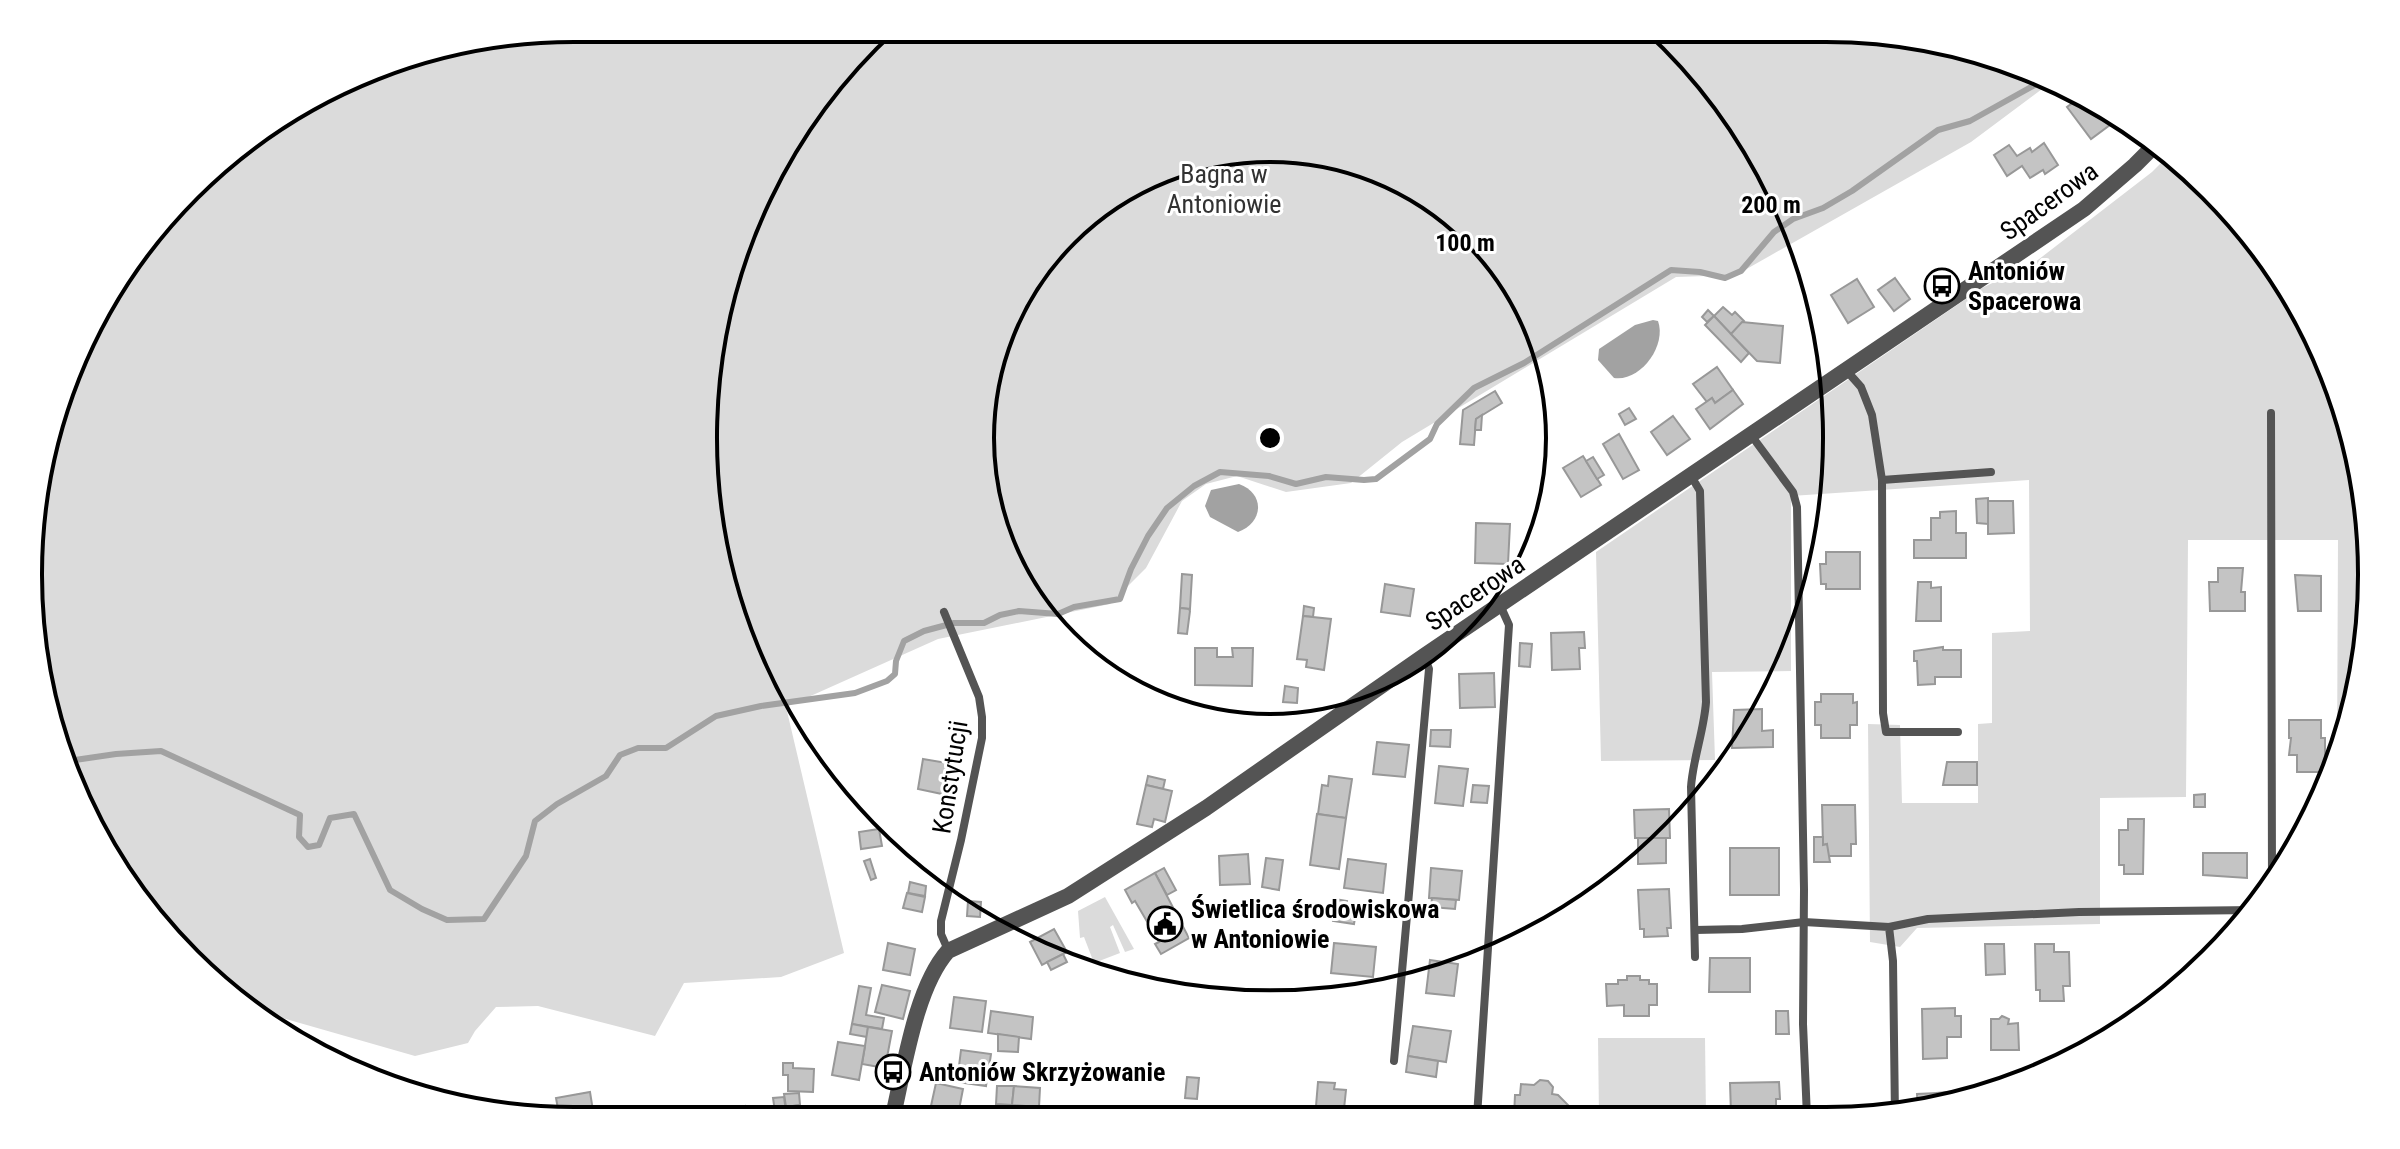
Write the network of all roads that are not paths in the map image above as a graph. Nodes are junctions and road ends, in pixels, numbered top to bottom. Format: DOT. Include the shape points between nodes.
graph roads {
  1 [pos="2149,151"];
  2 [pos="1846,370"];
  3 [pos="2271,413"];
  4 [pos="1751,435"];
  5 [pos="1991,472"];
  6 [pos="1691,476"];
  7 [pos="1882,480"];
  8 [pos="1500,605"];
  9 [pos="944,612"];
  10 [pos="1424,656"];
  11 [pos="1958,732"];
  12 [pos="2272,864"];
  13 [pos="2239,910"];
  14 [pos="1804,922"];
  15 [pos="1889,927"];
  16 [pos="1695,930"];
  17 [pos="948,951"];
  18 [pos="1695,957"];
  19 [pos="1394,1061"];
  20 [pos="1895,1102"];
  21 [pos="895,1107"];
  22 [pos="1478,1107"];
  23 [pos="1807,1107"];
  1 -- 2 [label="street, Spacerowa" via="2084,209"];
  2 -- 4 [label="street, Spacerowa"];
  2 -- 7 [label="lane" via="1861,387 1872,415"];
  3 -- 12 [label="lane"];
  4 -- 6 [label="street, Spacerowa"];
  4 -- 14 [label="lane" via="1793,492 1797,507"];
  5 -- 7 [label="lane"];
  6 -- 8 [label="street, Spacerowa"];
  6 -- 16 [label="lane" via="1700,491 1706,702 1691,787"];
  7 -- 11 [label="lane" via="1886,732"];
  8 -- 10 [label="street, Spacerowa"];
  8 -- 22 [label="lane" via="1509,625"];
  9 -- 17 [label="lane, Konstytucji" via="982,717 982,738 941,921"];
  10 -- 17 [label="street, Spacerowa" via="1089,884"];
  10 -- 19 [label="lane" via="1429,669"];
  13 -- 15 [label="lane" via="1928,919"];
  14 -- 15 [label="lane"];
  14 -- 16 [label="lane"];
  14 -- 23 [label="lane"];
  15 -- 20 [label="lane"];
  16 -- 18 [label="lane"];
  17 -- 21 [label="street" via="925,988"];
}
